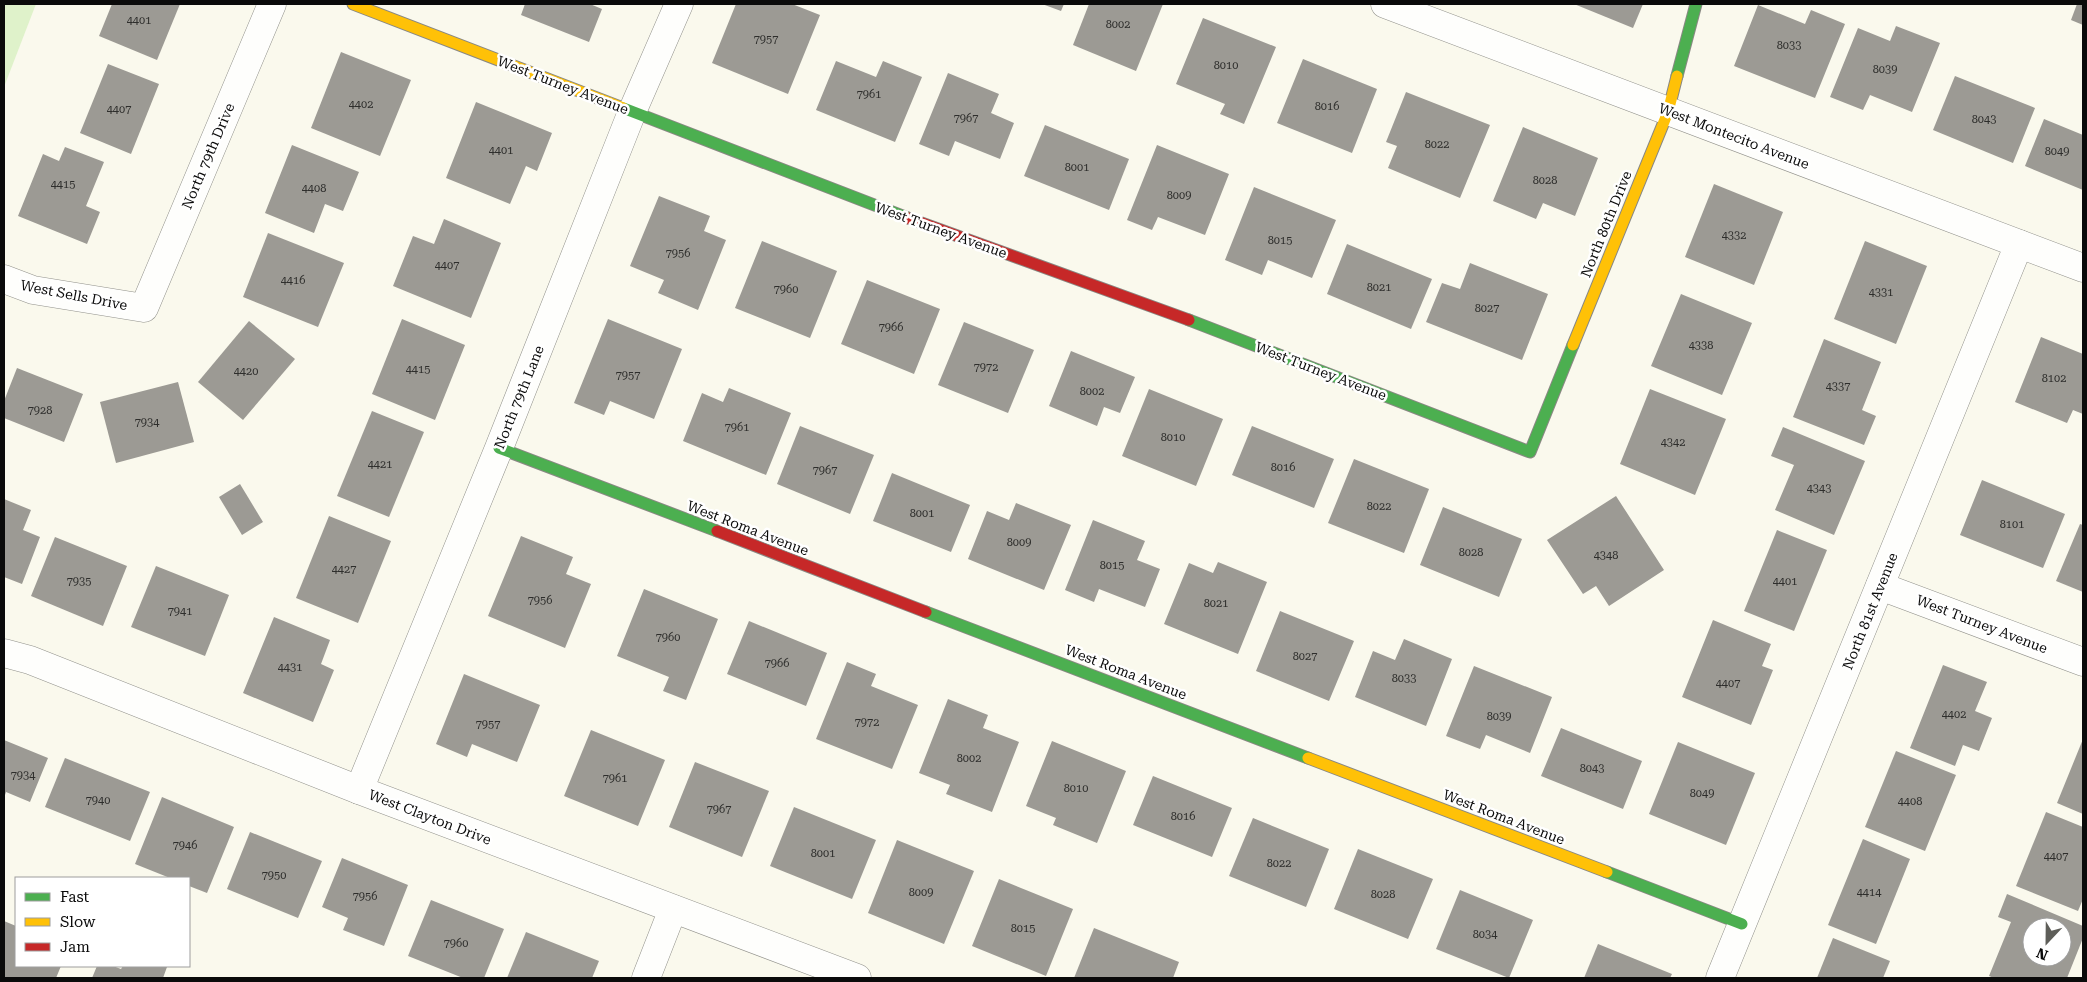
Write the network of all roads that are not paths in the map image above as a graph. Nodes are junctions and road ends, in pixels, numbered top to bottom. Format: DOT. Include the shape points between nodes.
graph roads {
  1 [pos="272,4"];
  2 [pos="353,4"];
  3 [pos="678,4"];
  4 [pos="1385,4"];
  5 [pos="1696,4"];
  6 [pos="632,112"];
  7 [pos="1668,112"];
  8 [pos="2019,244"];
  9 [pos="2083,268"];
  10 [pos="4,280"];
  11 [pos="144,308"];
  12 [pos="499,448"];
  13 [pos="1530,452"];
  14 [pos="1880,586"];
  15 [pos="4,653"];
  16 [pos="2083,662"];
  17 [pos="359,790"];
  18 [pos="673,909"];
  19 [pos="1742,924"];
  20 [pos="646,978"];
  21 [pos="857,978"];
  22 [pos="1720,978"];
  1 -- 11 [label="street, North 79th Drive"];
  2 -- 6 [label="street, West Turney Avenue"];
  3 -- 6 [label="street, North 79th Lane"];
  4 -- 7 [label="street, West Montecito Avenue"];
  5 -- 7 [label="street, North 80th Drive"];
  6 -- 12 [label="street, North 79th Lane"];
  6 -- 13 [label="street, West Turney Avenue" via="860,200 1221,332"];
  7 -- 8 [label="street, West Montecito Avenue"];
  7 -- 13 [label="street, North 80th Drive"];
  8 -- 9 [label="street, West Montecito Avenue"];
  8 -- 14 [label="street, North 81st Avenue"];
  10 -- 11 [label="street, West Sells Drive" via="33,290"];
  12 -- 17 [label="street, North 79th Lane"];
  12 -- 19 [label="street, West Roma Avenue"];
  14 -- 16 [label="street, West Turney Avenue"];
  14 -- 19 [label="street, North 81st Avenue"];
  15 -- 17 [label="street, West Clayton Drive" via="30,660"];
  17 -- 18 [label="street, West Clayton Drive"];
  18 -- 20 [label="street"];
  18 -- 21 [label="street, West Clayton Drive"];
  19 -- 22 [label="street, North 81st Avenue"];
}
